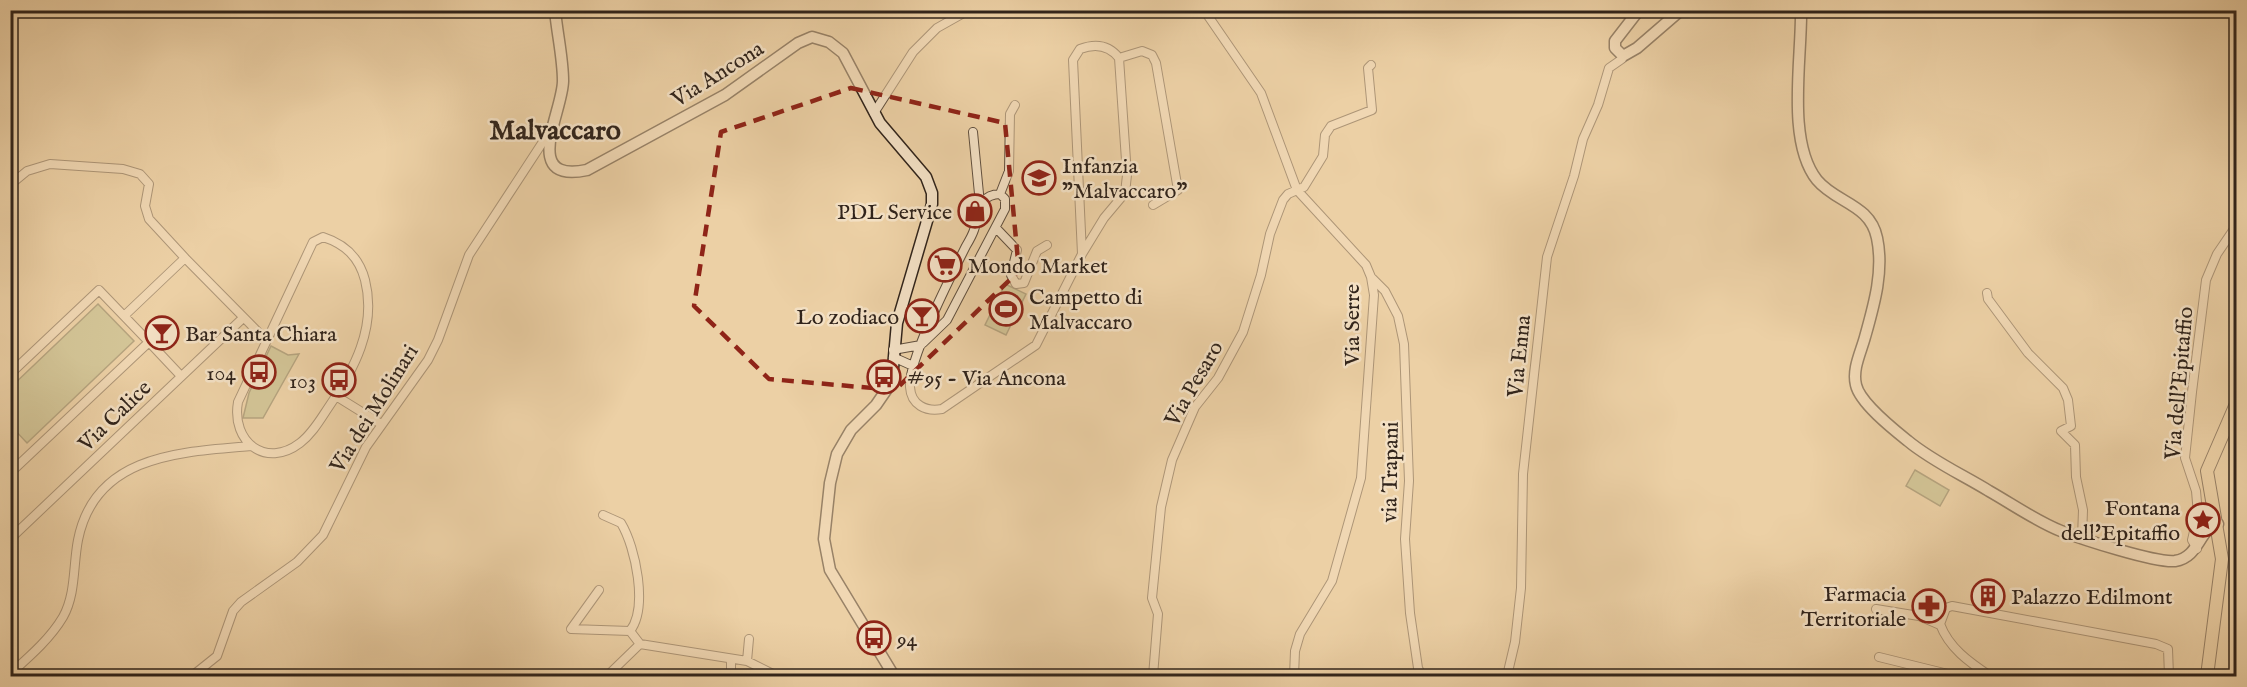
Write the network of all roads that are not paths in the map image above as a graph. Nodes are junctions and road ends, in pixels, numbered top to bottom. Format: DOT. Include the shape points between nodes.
graph roads {
  1 [pos="555,10"];
  2 [pos="969,10"];
  3 [pos="1204,10"];
  4 [pos="1639,10"];
  5 [pos="1681,10"];
  6 [pos="1801,10"];
  7 [pos="1623,56"];
  8 [pos="1119,58"];
  9 [pos="1371,65"];
  10 [pos="1015,105"];
  11 [pos="874,113"];
  12 [pos="551,130"];
  13 [pos="973,132"];
  14 [pos="10,185"];
  15 [pos="1297,190"];
  16 [pos="1000,194"];
  17 [pos="980,204"];
  18 [pos="1153,205"];
  19 [pos="2236,226"];
  20 [pos="996,228"];
  21 [pos="1047,244"];
  22 [pos="1082,254"];
  23 [pos="185,258"];
  24 [pos="1371,277"];
  25 [pos="1988,292"];
  26 [pos="124,316"];
  27 [pos="934,316"];
  28 [pos="243,318"];
  29 [pos="944,323"];
  30 [pos="896,335"];
  31 [pos="266,340"];
  32 [pos="149,342"];
  33 [pos="921,345"];
  34 [pos="909,346"];
  35 [pos="896,355"];
  36 [pos="918,355"];
  37 [pos="913,366"];
  38 [pos="10,374"];
  39 [pos="181,376"];
  40 [pos="336,396"];
  41 [pos="2236,404"];
  42 [pos="381,424"];
  43 [pos="251,446"];
  44 [pos="10,473"];
  45 [pos="603,515"];
  46 [pos="2218,524"];
  47 [pos="2082,538"];
  48 [pos="10,539"];
  49 [pos="2196,549"];
  50 [pos="599,590"];
  51 [pos="1876,609"];
  52 [pos="1940,625"];
  53 [pos="630,631"];
  54 [pos="749,639"];
  55 [pos="640,644"];
  56 [pos="1879,657"];
  57 [pos="731,658"];
  58 [pos="747,661"];
  59 [pos="10,674"];
  60 [pos="192,676"];
  61 [pos="607,676"];
  62 [pos="731,676"];
  63 [pos="777,676"];
  64 [pos="894,676"];
  65 [pos="1153,676"];
  66 [pos="1294,676"];
  67 [pos="1422,676"];
  68 [pos="1507,676"];
  69 [pos="1956,676"];
  70 [pos="1990,676"];
  71 [pos="2169,676"];
  72 [pos="2206,676"];
  1 -- 12 [label="street" via="563,78"];
  2 -- 11 [label="street" via="938,27 913,52"];
  3 -- 15 [label="street, Via Serre" via="1261,93"];
  4 -- 7 [label="street" via="1615,41 1615,48"];
  5 -- 7 [label="street"];
  6 -- 47 [label="street" via="1799,114 1810,167 1826,188 1861,210 1878,238 1876,295 1855,374 1859,395 1910,443 2035,517"];
  7 -- 68 [label="street, Via Enna" via="1609,68 1599,105 1582,139 1547,257 1523,474 1521,588"];
  8 -- 18 [label="street" via="1142,51 1152,55 1156,63 1178,190"];
  8 -- 22 [label="street" via="1125,193"];
  8 -- 22 [label="street" via="1113,50 1089,46 1080,49 1073,60"];
  9 -- 15 [label="street, Via Pesaro" via="1368,68 1372,110 1327,130 1323,156 1304,187"];
  10 -- 16 [label="street" via="1010,114 1009,171"];
  11 -- 12 [label="street, Via Ancona" via="843,54 829,42 812,37 725,95 587,170 570,172 551,161"];
  11 -- 30 [label="street, Via Ancona" via="926,177 932,193"];
  12 -- 42 [label="street, Via dei Molinari" via="469,255 433,350"];
  13 -- 17 [label="street"];
  14 -- 23 [label="street" via="27,171 50,164 123,169 140,174 149,184 149,219"];
  15 -- 24 [label="street, Via Serre" via="1366,265"];
  15 -- 65 [label="street, Via Pesaro" via="1283,200 1270,234 1243,332 1218,378 1195,407 1172,460 1161,507 1152,598 1158,614"];
  16 -- 17 [label="street" via="991,195"];
  16 -- 20 [label="street" via="1005,210"];
  17 -- 27 [label="street" via="974,230"];
  19 -- 49 [label="street, Via dell'Epitaffio" via="2217,254 2204,291 2185,458 2197,502 2192,540"];
  20 -- 21 [label="street" via="1017,250 1011,275 1016,284 1024,283 1036,250"];
  20 -- 29 [label="street"];
  22 -- 37 [label="street" via="1036,345 956,401 934,411 917,404 910,387"];
  23 -- 26 [label="street"];
  23 -- 28 [label="street"];
  24 -- 66 [label="street, Via Serre" via="1374,295 1361,478 1332,581 1298,643"];
  24 -- 67 [label="street, via Trapani" via="1385,291 1398,315 1404,344 1409,481 1405,539 1410,614"];
  25 -- 47 [label="street" via="1988,298 2028,353 2067,395 2071,426 2061,431 2075,445 2083,510"];
  26 -- 32 [label="street"];
  26 -- 38 [label="street" via="99,290"];
  27 -- 29 [label="street"];
  27 -- 33 [label="street"];
  28 -- 31 [label="street"];
  28 -- 39 [label="street, Via Calice"];
  29 -- 33 [label="street"];
  30 -- 34 [label="street"];
  30 -- 35 [label="street"];
  31 -- 40 [label="street" via="313,242 323,237 347,248 363,274 370,309 361,348"];
  31 -- 43 [label="street" via="237,411 240,434"];
  32 -- 39 [label="street"];
  32 -- 44 [label="street"];
  33 -- 34 [label="street"];
  33 -- 36 [label="street"];
  34 -- 35 [label="street"];
  35 -- 36 [label="street"];
  35 -- 37 [label="street"];
  35 -- 64 [label="street" via="882,397 851,430 837,454 824,539 830,570"];
  36 -- 37 [label="street"];
  39 -- 48 [label="street, Via Calice"];
  40 -- 42 [label="street"];
  40 -- 43 [label="street" via="310,434 292,448 274,453"];
  41 -- 46 [label="main road" via="2207,471"];
  42 -- 60 [label="street, Via dei Molinari" via="323,535 297,562 241,602 217,656"];
  43 -- 59 [label="street" via="190,450 153,458 124,472 108,486 94,502 78,539 73,587 64,616"];
  45 -- 53 [label="street" via="621,523 637,571 637,622"];
  46 -- 49 [label="street" via="2210,528"];
  46 -- 72 [label="main road" via="2222,559"];
  47 -- 49 [label="street" via="2175,561"];
  50 -- 53 [label="street" via="571,629"];
  51 -- 52 [label="street" via="1919,616"];
  52 -- 70 [label="street" via="1959,653"];
  52 -- 71 [label="street" via="1946,608 1952,606 2156,644 2168,649"];
  53 -- 55 [label="street"];
  54 -- 58 [label="street"];
  55 -- 57 [label="street"];
  55 -- 61 [label="street"];
  56 -- 69 [label="street"];
  57 -- 58 [label="street"];
  57 -- 62 [label="street"];
  58 -- 63 [label="street"];
}
